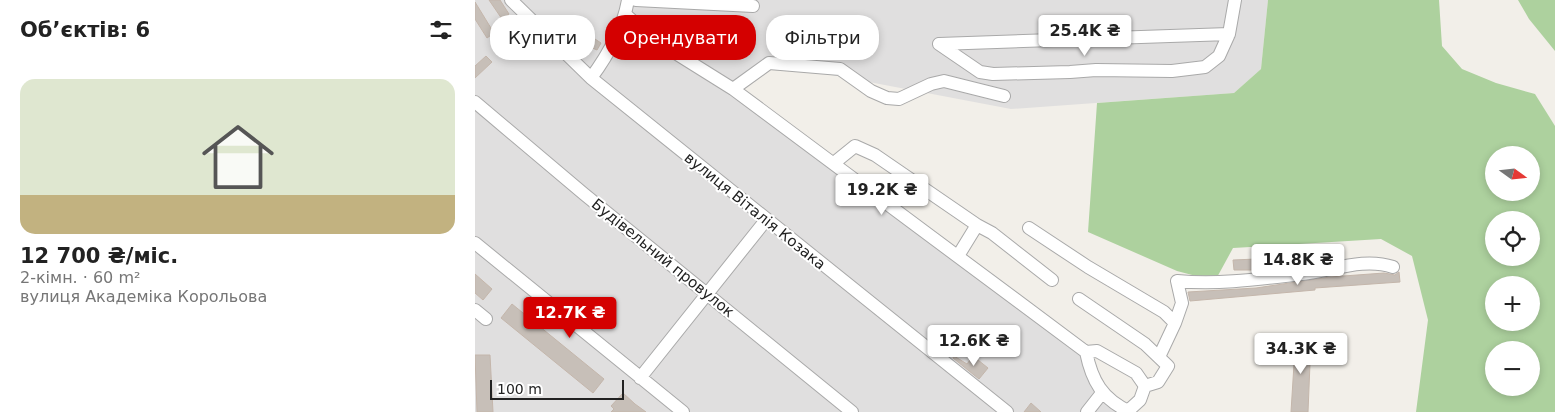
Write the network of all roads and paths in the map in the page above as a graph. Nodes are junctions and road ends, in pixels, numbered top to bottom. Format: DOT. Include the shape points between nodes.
graph roads {
  1 [pos="511,0"];
  2 [pos="629,0"];
  3 [pos="636,0"];
  4 [pos="1235,0"];
  5 [pos="753,6"];
  6 [pos="625,15"];
  7 [pos="1229,34"];
  8 [pos="605,60"];
  9 [pos="687,60"];
  10 [pos="591,78"];
  11 [pos="733,89"];
  12 [pos="1004,96"];
  13 [pos="475,102"];
  14 [pos="834,163"];
  15 [pos="766,220"];
  16 [pos="977,225"];
  17 [pos="1029,228"];
  18 [pos="475,243"];
  19 [pos="958,256"];
  20 [pos="1393,267"];
  21 [pos="1052,280"];
  22 [pos="708,293"];
  23 [pos="1079,299"];
  24 [pos="475,310"];
  25 [pos="486,319"];
  26 [pos="1175,323"];
  27 [pos="1086,352"];
  28 [pos="1159,357"];
  29 [pos="641,378"];
  30 [pos="1145,386"];
  31 [pos="1102,392"];
  32 [pos="683,412"];
  33 [pos="853,412"];
  34 [pos="1007,412"];
  35 [pos="1087,412"];
  36 [pos="1129,412"];
  1 -- 10 [label="street, вулиця Віталія Козака"];
  2 -- 6 [label="street"];
  3 -- 5 [label="street"];
  4 -- 7 [label="street"];
  7 -- 7 [label="street" via="1219,56 1205,67 1172,71 993,74 980,72 939,44"];
  8 -- 10 [label="street"];
  9 -- 11 [label="street"];
  10 -- 15 [label="street, вулиця Віталія Козака"];
  11 -- 12 [label="street" via="769,63 840,69 887,98 899,98 944,81"];
  11 -- 14 [label="street"];
  13 -- 22 [label="street, Будівельний провулок"];
  14 -- 16 [label="street" via="855,146 875,155"];
  14 -- 19 [label="street"];
  15 -- 22 [label="street"];
  15 -- 34 [label="street, вулиця Віталія Козака"];
  16 -- 19 [label="street"];
  16 -- 21 [label="street"];
  17 -- 26 [label="street" via="1164,312"];
  18 -- 29 [label="street"];
  19 -- 27 [label="street"];
  20 -- 26 [label="street" via="1361,263 1301,274 1210,284 1177,281 1182,302"];
  22 -- 29 [label="street"];
  22 -- 33 [label="street, Будівельний провулок"];
  23 -- 28 [label="street"];
  24 -- 25 [label="street"];
  26 -- 28 [label="street"];
  27 -- 30 [label="street" via="1097,351 1136,373"];
  27 -- 31 [label="street" via="1091,374"];
  28 -- 30 [label="street" via="1168,366 1159,382"];
  29 -- 32 [label="street"];
  30 -- 36 [label="street" via="1140,400"];
  31 -- 35 [label="street"];
  31 -- 36 [label="street"];
}
